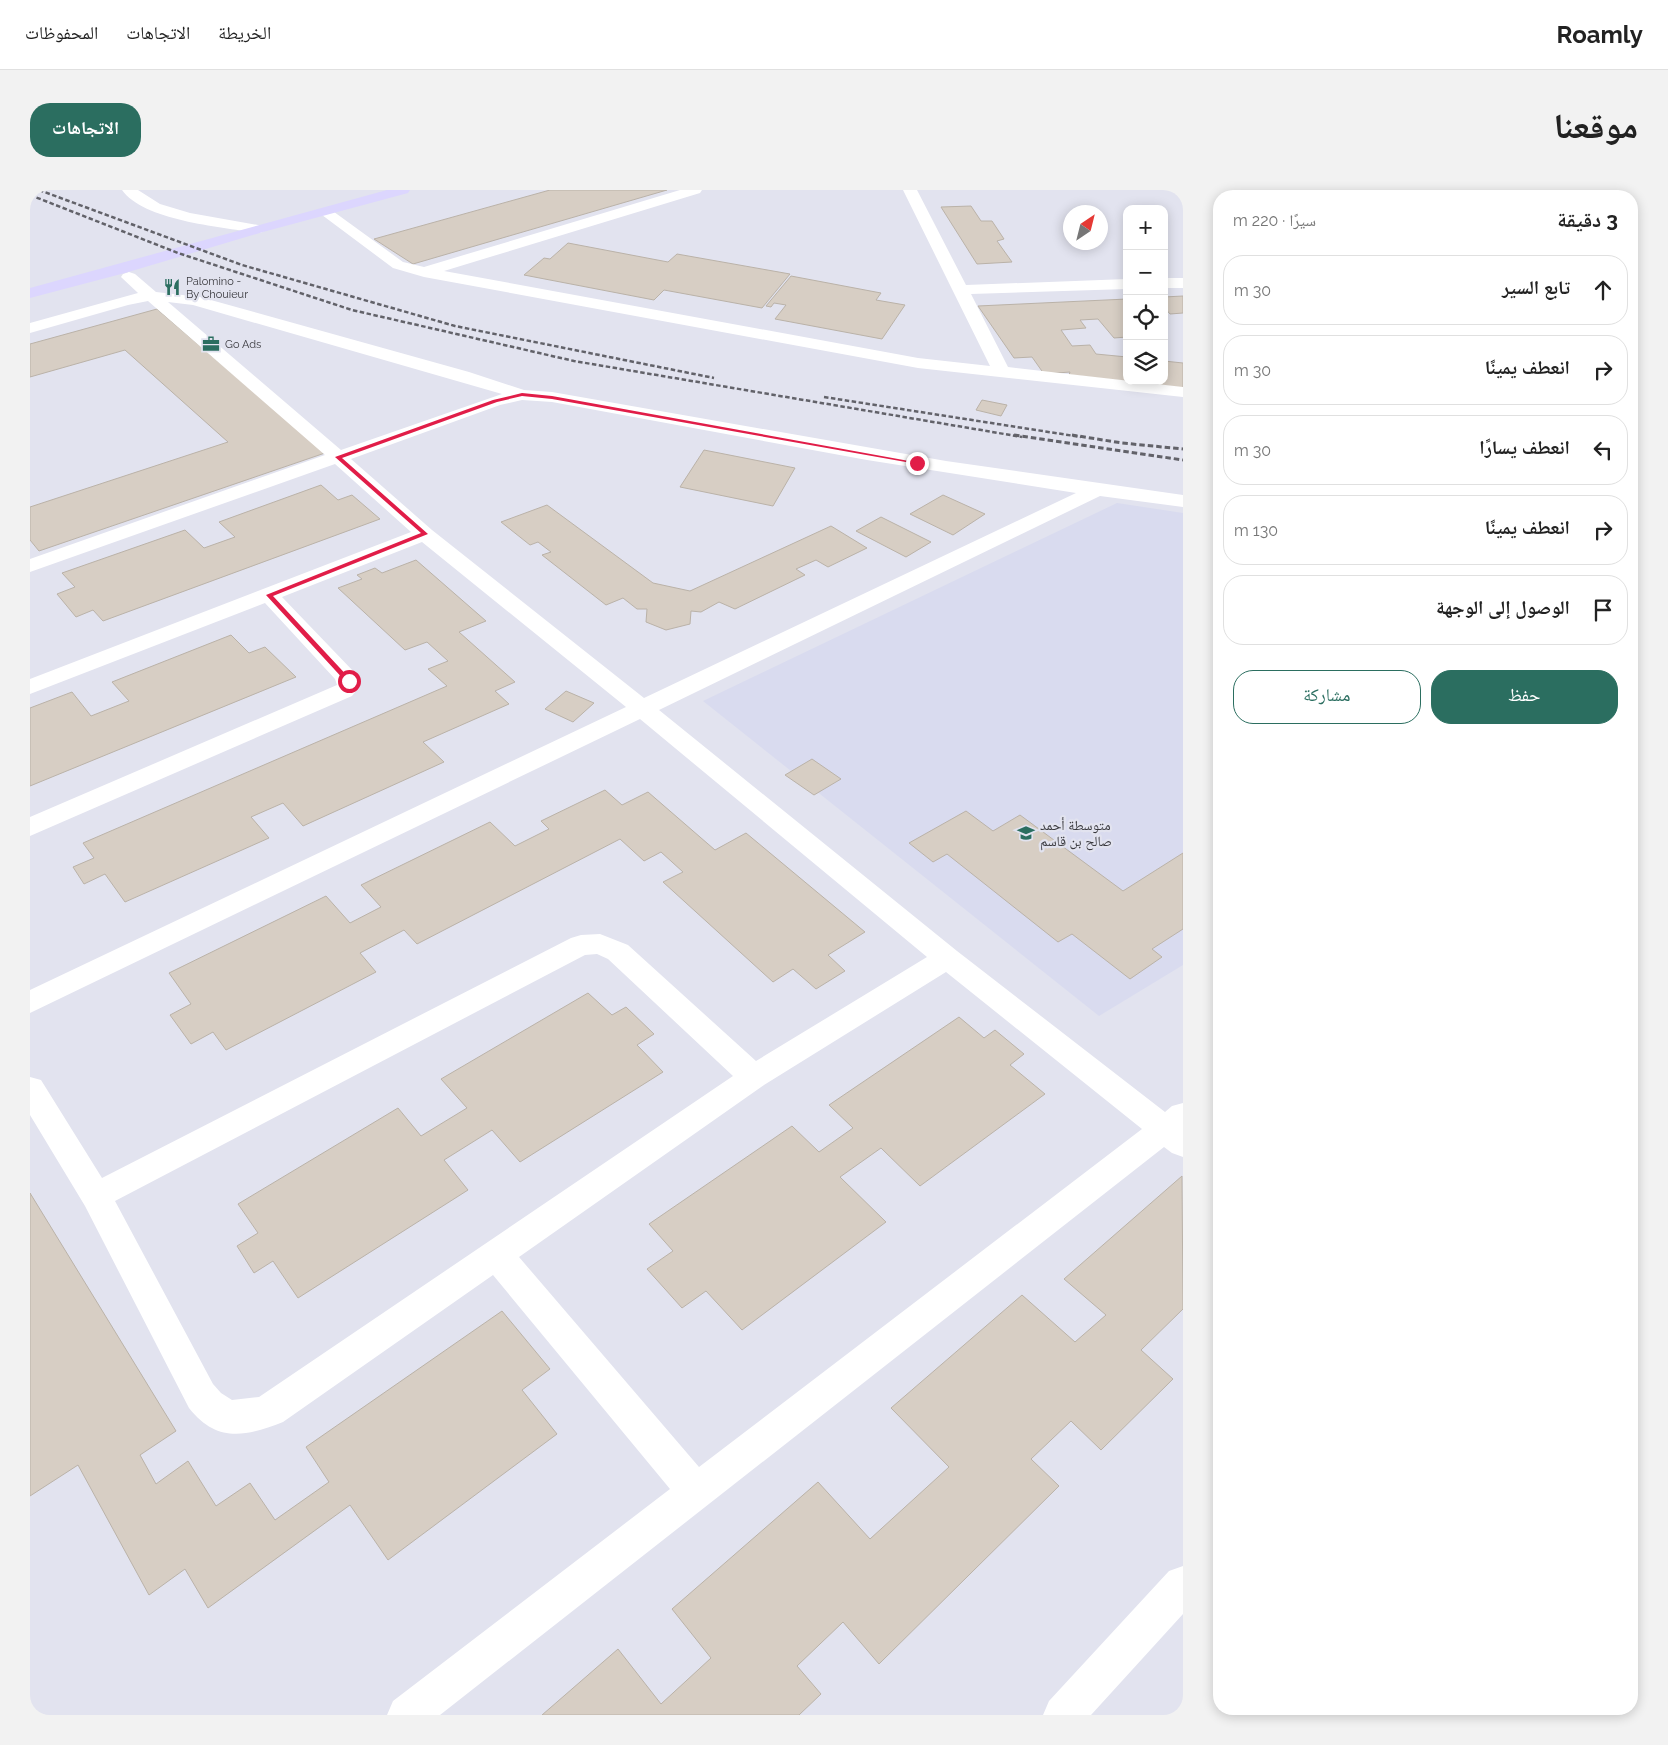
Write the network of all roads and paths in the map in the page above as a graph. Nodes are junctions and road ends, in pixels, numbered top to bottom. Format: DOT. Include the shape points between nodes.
graph roads {
  1 [pos="129,190"];
  2 [pos="403,190"];
  3 [pos="694,190"];
  4 [pos="910,190"];
  5 [pos="325,212"];
  6 [pos="258,229"];
  7 [pos="424,272"];
  8 [pos="129,277"];
  9 [pos="1183,282"];
  10 [pos="1168,283"];
  11 [pos="1123,284"];
  12 [pos="961,290"];
  13 [pos="30,293"];
  14 [pos="151,296"];
  15 [pos="30,303"];
  16 [pos="30,328"];
  17 [pos="1002,372"];
  18 [pos="1183,392"];
  19 [pos="522,395"];
  20 [pos="338,457"];
  21 [pos="1096,491"];
  22 [pos="1183,501"];
  23 [pos="425,534"];
  24 [pos="30,566"];
  25 [pos="269,595"];
  26 [pos="30,686"];
  27 [pos="643,709"];
  28 [pos="30,827"];
  29 [pos="946,958"];
  30 [pos="30,1002"];
  31 [pos="754,1077"];
  32 [pos="30,1089"];
  33 [pos="1177,1129"];
  34 [pos="96,1196"];
  35 [pos="496,1254"];
  36 [pos="696,1491"];
  37 [pos="1183,1585"];
  38 [pos="406,1715"];
  39 [pos="1063,1715"];
  1 -- 6 [label="street" via="136,198 166,211"];
  2 -- 5 [label="main road"];
  3 -- 7 [label="street"];
  4 -- 12 [label="street"];
  5 -- 6 [label="main road"];
  5 -- 7 [label="street" via="398,265"];
  5 -- 8 [label="main road" via="273,235"];
  6 -- 13 [label="main road"];
  7 -- 17 [label="street" via="918,363"];
  8 -- 14 [label="street"];
  8 -- 15 [label="main road"];
  9 -- 10 [label="street"];
  11 -- 12 [label="street"];
  12 -- 17 [label="street"];
  14 -- 16 [label="street" via="126,300"];
  14 -- 19 [label="street" via="194,300"];
  14 -- 20 [label="street"];
  17 -- 18 [label="street"];
  19 -- 20 [label="street" via="495,401"];
  19 -- 21 [label="street" via="552,397 917,463"];
  20 -- 23 [label="street"];
  20 -- 24 [label="street"];
  21 -- 22 [label="street"];
  21 -- 27 [label="street"];
  23 -- 25 [label="street"];
  23 -- 27 [label="street"];
  25 -- 26 [label="street"];
  25 -- 28 [label="street" via="346,677 349,686 344,691"];
  27 -- 29 [label="street"];
  27 -- 30 [label="street"];
  29 -- 31 [label="street"];
  29 -- 33 [label="street"];
  31 -- 34 [label="street" via="618,952 600,944 581,945"];
  31 -- 35 [label="street"];
  32 -- 34 [label="street"];
  33 -- 36 [label="street"];
  34 -- 35 [label="street" via="201,1396 215,1412 237,1418 270,1410"];
  35 -- 36 [label="street"];
  36 -- 38 [label="street"];
  37 -- 39 [label="street"];
}
